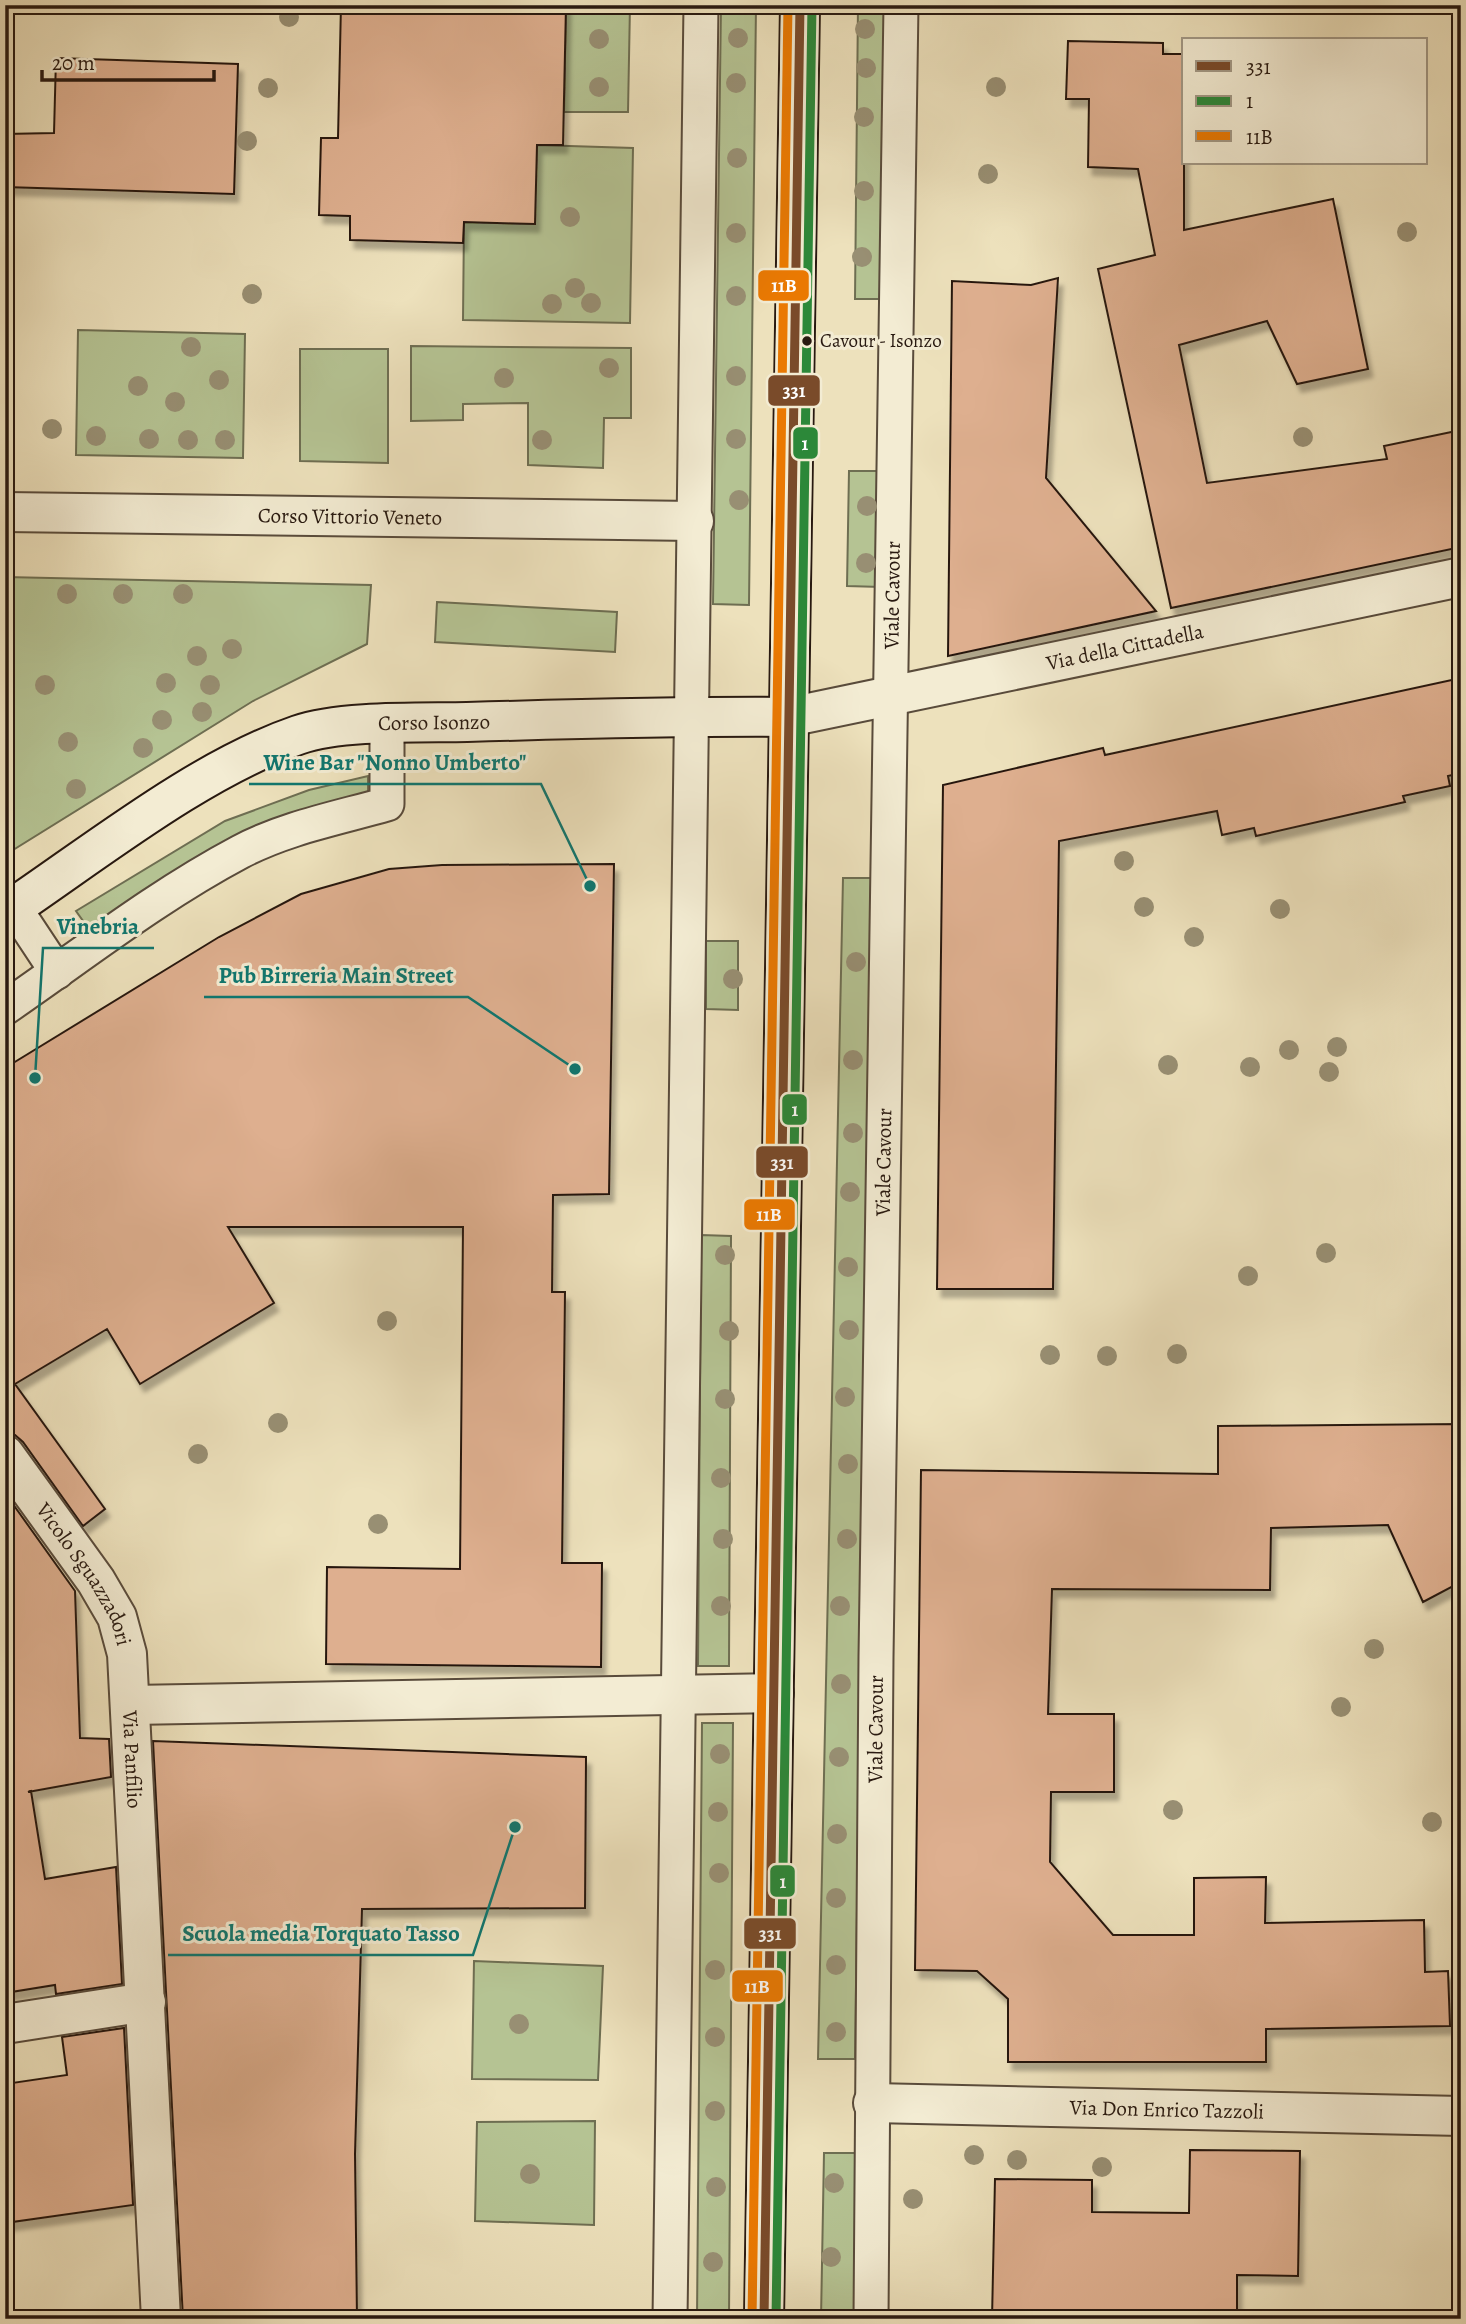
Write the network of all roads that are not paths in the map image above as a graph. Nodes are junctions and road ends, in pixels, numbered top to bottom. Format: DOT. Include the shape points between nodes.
graph roads {
  1 [pos="701,5"];
  2 [pos="800,5"];
  3 [pos="901,5"];
  4 [pos="5,512"];
  5 [pos="694,521"];
  6 [pos="1461,577"];
  7 [pos="890,696"];
  8 [pos="691,716"];
  9 [pos="789,717"];
  10 [pos="387,724"];
  11 [pos="10,910"];
  12 [pos="57,972"];
  13 [pos="5,1008"];
  14 [pos="5,1455"];
  15 [pos="774,1693"];
  16 [pos="679,1696"];
  17 [pos="132,1705"];
  18 [pos="146,2002"];
  19 [pos="5,2024"];
  20 [pos="873,2103"];
  21 [pos="1461,2116"];
  22 [pos="161,2319"];
  23 [pos="670,2319"];
  24 [pos="764,2319"];
  25 [pos="871,2319"];
  1 -- 5 [label="lane"];
  2 -- 9 [label="street"];
  3 -- 7 [label="lane, Viale Cavour"];
  4 -- 5 [label="street, Corso Vittorio Veneto"];
  5 -- 8 [label="lane"];
  6 -- 7 [label="street, Via della Cittadella"];
  7 -- 9 [label="street, Via della Cittadella"];
  7 -- 20 [label="lane, Viale Cavour"];
  8 -- 9 [label="street, Corso Isonzo"];
  8 -- 10 [label="street, Corso Isonzo"];
  8 -- 16 [label="lane"];
  9 -- 15 [label="street"];
  10 -- 11 [label="street, Corso Isonzo" via="302,734 264,748 143,819"];
  10 -- 12 [label="lane" via="387,804 242,851 154,903"];
  11 -- 12 [label="lane"];
  12 -- 13 [label="lane"];
  14 -- 17 [label="street, Vicolo Sguazzadori" via="117,1617 127,1654"];
  15 -- 16 [label="street, Via Panfilio"];
  15 -- 24 [label="street"];
  16 -- 17 [label="street, Via Panfilio"];
  16 -- 23 [label="lane"];
  17 -- 18 [label="street, Via Panfilio"];
  18 -- 19 [label="street"];
  18 -- 22 [label="street, Via Panfilio"];
  20 -- 21 [label="street, Via Don Enrico Tazzoli"];
  20 -- 25 [label="lane, Viale Cavour"];
}
